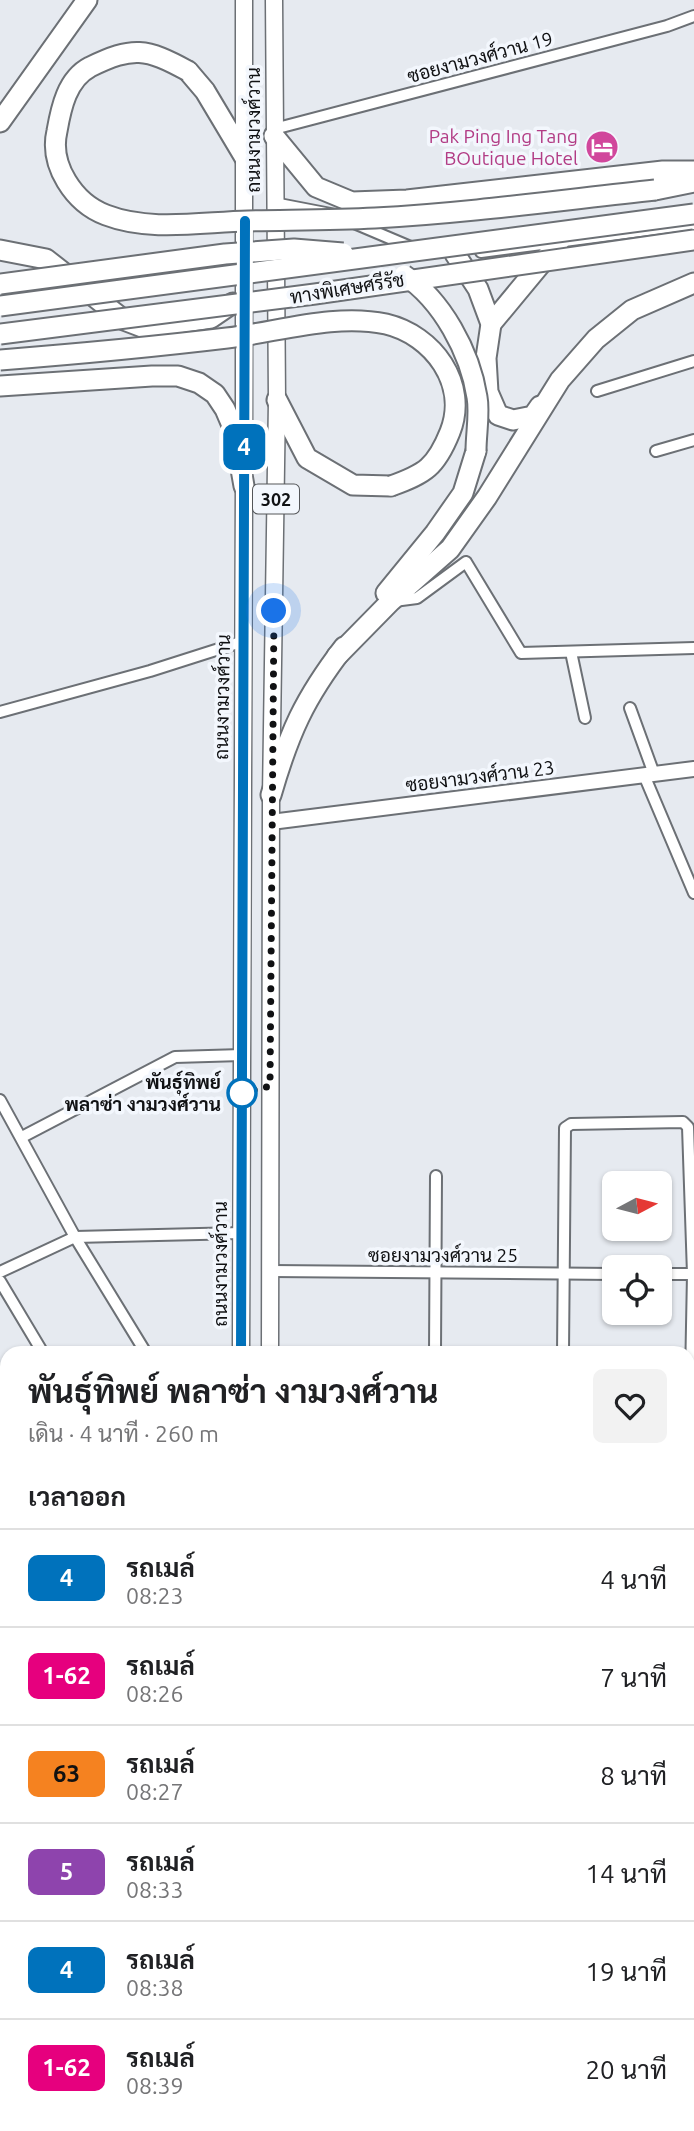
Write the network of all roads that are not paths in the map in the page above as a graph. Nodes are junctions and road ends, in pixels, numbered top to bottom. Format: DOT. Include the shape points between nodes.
graph roads {
  1 [pos="87,0"];
  2 [pos="244,0"];
  3 [pos="274,0"];
  4 [pos="694,16"];
  5 [pos="0,122"];
  6 [pos="274,132"];
  7 [pos="244,158"];
  8 [pos="694,171"];
  9 [pos="694,182"];
  10 [pos="274,203"];
  11 [pos="694,214"];
  12 [pos="694,224"];
  13 [pos="694,240"];
  14 [pos="559,242"];
  15 [pos="0,250"];
  16 [pos="455,254"];
  17 [pos="694,283"];
  18 [pos="0,284"];
  19 [pos="244,294"];
  20 [pos="0,306"];
  21 [pos="491,324"];
  22 [pos="0,334"];
  23 [pos="0,360"];
  24 [pos="694,360"];
  25 [pos="560,380"];
  26 [pos="0,386"];
  27 [pos="597,391"];
  28 [pos="277,400"];
  29 [pos="694,440"];
  30 [pos="656,452"];
  31 [pos="244,486"];
  32 [pos="391,601"];
  33 [pos="244,641"];
  34 [pos="694,648"];
  35 [pos="571,652"];
  36 [pos="337,656"];
  37 [pos="630,708"];
  38 [pos="0,712"];
  39 [pos="585,718"];
  40 [pos="694,769"];
  41 [pos="649,774"];
  42 [pos="271,795"];
  43 [pos="271,822"];
  44 [pos="694,893"];
  45 [pos="242,1055"];
  46 [pos="0,1100"];
  47 [pos="22,1138"];
  48 [pos="436,1176"];
  49 [pos="241,1233"];
  50 [pos="75,1237"];
  51 [pos="271,1271"];
  52 [pos="0,1272"];
  53 [pos="436,1272"];
  54 [pos="564,1273"];
  55 [pos="602,1274"];
  56 [pos="672,1274"];
  57 [pos="693,1274"];
  58 [pos="0,1281"];
  59 [pos="39,1346"];
  60 [pos="142,1346"];
  61 [pos="241,1346"];
  62 [pos="270,1346"];
  63 [pos="435,1346"];
  64 [pos="563,1346"];
  65 [pos="691,1346"];
  1 -- 5 [label="highway"];
  2 -- 7 [label="main road, ถนนงามวงศ์วาน / 302"];
  3 -- 6 [label="main road, ถนนงามวงศ์วาน / 302"];
  4 -- 6 [label="street, ซอยงามวงศ์วาน 19"];
  6 -- 8 [label="highway" via="316,187 352,202"];
  6 -- 10 [label="main road, ถนนงามวงศ์วาน / 302"];
  7 -- 9 [label="highway, bridge" via="205,91 188,71 156,54 120,52 84,70 63,99 55,137 61,171 76,196 105,215 143,223 377,218 655,190"];
  7 -- 19 [label="main road, ถนนงามวงศ์วาน / 302"];
  10 -- 16 [label="street" via="327,211 408,247"];
  10 -- 28 [label="main road, ถนนงามวงศ์วาน / 302"];
  11 -- 20 [label="highway, ทางพิเศษศรีรัช, bridge"];
  12 -- 14 [label="street"];
  13 -- 22 [label="highway, ทางพิเศษศรีรัช, bridge"];
  14 -- 16 [label="street"];
  14 -- 21 [label="highway"];
  15 -- 19 [label="highway" via="46,259 124,320 145,328 211,318"];
  16 -- 21 [label="highway" via="478,289"];
  17 -- 25 [label="highway" via="632,310 596,339"];
  18 -- 36 [label="highway, bridge" via="293,248 334,251 389,265 435,304 461,345 478,397 476,450 463,493"];
  19 -- 31 [label="main road, ถนนงามวงศ์วาน / 302"];
  21 -- 25 [label="highway" via="488,392 498,415 513,420 533,416"];
  23 -- 28 [label="highway, bridge" via="228,338 347,321 386,325 421,339 443,361 454,387 455,421 442,452 424,474 391,486 353,485 307,458"];
  24 -- 27 [label="street"];
  25 -- 32 [label="highway" via="450,550"];
  26 -- 31 [label="highway" via="152,376 178,376 199,383 215,394 225,409 234,430"];
  28 -- 42 [label="main road, ถนนงามวงศ์วาน / 302"];
  29 -- 30 [label="street"];
  31 -- 33 [label="main road, ถนนงามวงศ์วาน / 302"];
  32 -- 35 [label="street" via="417,598 466,562 521,653"];
  32 -- 36 [label="highway"];
  33 -- 38 [label="street"];
  33 -- 45 [label="main road, ถนนงามวงศ์วาน / 302"];
  34 -- 35 [label="street"];
  35 -- 39 [label="street"];
  36 -- 42 [label="highway" via="295,721"];
  37 -- 41 [label="street"];
  40 -- 41 [label="street, ซอยงามวงศ์วาน 23"];
  41 -- 43 [label="street, ซอยงามวงศ์วาน 23"];
  41 -- 44 [label="street"];
  42 -- 43 [label="main road, ถนนงามวงศ์วาน / 302"];
  43 -- 51 [label="main road, ถนนงามวงศ์วาน / 302"];
  45 -- 47 [label="street" via="175,1057"];
  45 -- 49 [label="main road, ถนนงามวงศ์วาน / 302"];
  46 -- 47 [label="street"];
  47 -- 50 [label="street"];
  48 -- 53 [label="street"];
  49 -- 50 [label="street"];
  49 -- 61 [label="main road, ถนนงามวงศ์วาน / 302"];
  50 -- 52 [label="street"];
  50 -- 60 [label="street"];
  51 -- 53 [label="street, ซอยงามวงศ์วาน 25"];
  51 -- 62 [label="main road, ถนนงามวงศ์วาน / 302"];
  53 -- 54 [label="street, ซอยงามวงศ์วาน 25"];
  53 -- 63 [label="street"];
  54 -- 55 [label="street, ซอยงามวงศ์วาน 25"];
  54 -- 57 [label="street" via="567,1125 683,1122 688,1128"];
  54 -- 64 [label="street"];
  56 -- 57 [label="street"];
  57 -- 65 [label="street"];
  58 -- 59 [label="street"];
}
